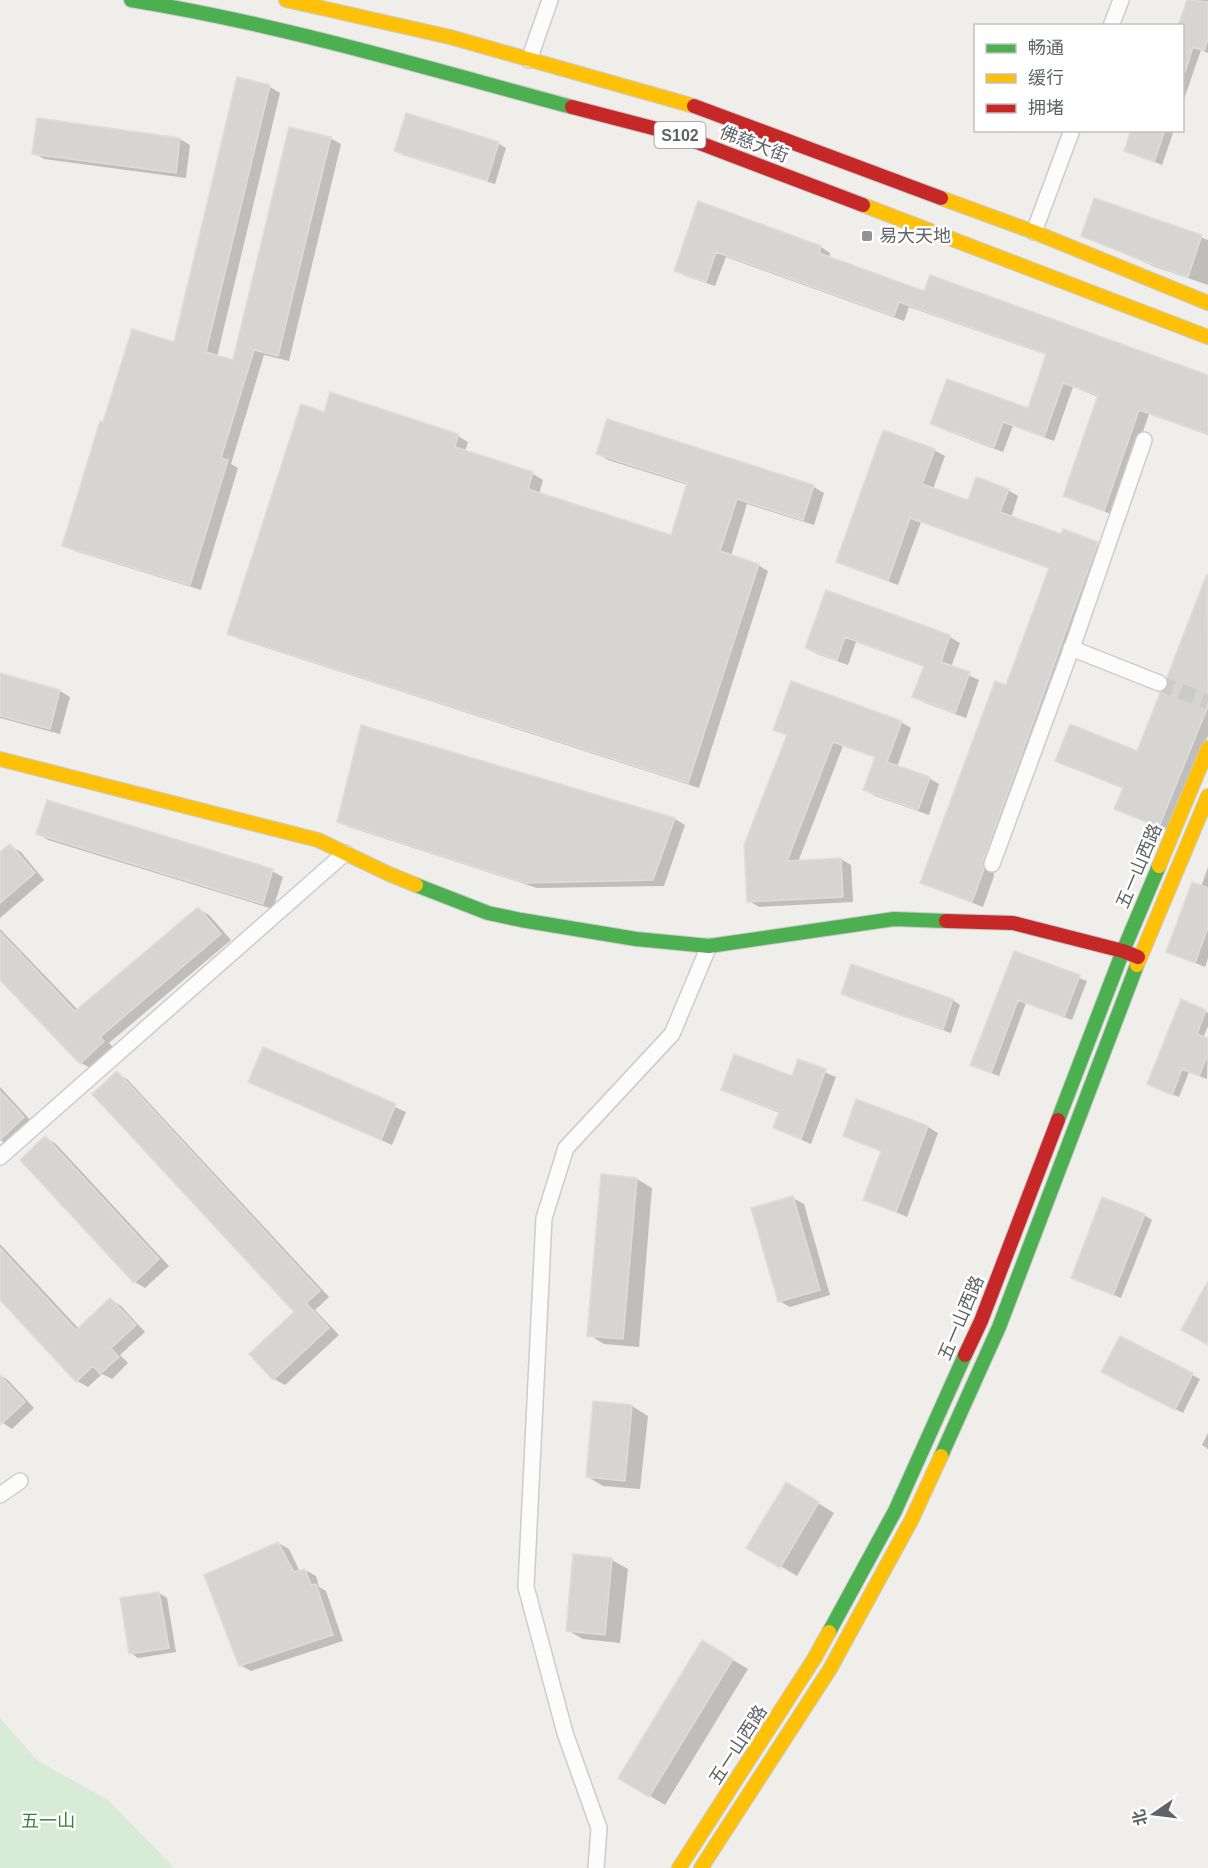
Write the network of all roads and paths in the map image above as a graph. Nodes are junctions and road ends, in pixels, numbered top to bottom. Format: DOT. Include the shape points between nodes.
graph roads {
  1 [pos="131,0"];
  2 [pos="285,0"];
  3 [pos="550,0"];
  4 [pos="1120,0"];
  5 [pos="1112,24"];
  6 [pos="529,60"];
  7 [pos="1071,132"];
  8 [pos="1034,232"];
  9 [pos="1208,303"];
  10 [pos="1208,337"];
  11 [pos="1144,440"];
  12 [pos="1071,648"];
  13 [pos="1160,683"];
  14 [pos="1208,748"];
  15 [pos="0,759"];
  16 [pos="1208,796"];
  17 [pos="345,853"];
  18 [pos="992,864"];
  19 [pos="709,946"];
  20 [pos="1123,951"];
  21 [pos="1140,958"];
  22 [pos="0,1157"];
  23 [pos="20,1481"];
  24 [pos="0,1495"];
  25 [pos="596,1868"];
  26 [pos="680,1868"];
  27 [pos="701,1868"];
  1 -- 10 [label="main road, 佛慈大街 / S102" via="329,43 676,134"];
  2 -- 6 [label="main road, 佛慈大街 / S102" via="450,37"];
  3 -- 6 [label="street"];
  4 -- 5 [label="street"];
  6 -- 8 [label="main road, 佛慈大街 / S102" via="686,103"];
  7 -- 8 [label="street"];
  8 -- 9 [label="main road, 佛慈大街 / S102"];
  11 -- 12 [label="street"];
  12 -- 13 [label="street"];
  12 -- 18 [label="street"];
  14 -- 20 [label="main road, 五一山西路"];
  15 -- 17 [label="main road" via="318,840"];
  16 -- 21 [label="main road, 五一山西路"];
  17 -- 19 [label="main road" via="488,913 636,939"];
  17 -- 22 [label="street"];
  19 -- 20 [label="main road" via="894,919 1013,923"];
  19 -- 25 [label="street" via="672,1034 566,1148 544,1218 526,1587 565,1733 599,1828"];
  20 -- 21 [label="main road"];
  20 -- 26 [label="main road, 五一山西路" via="981,1321 895,1511 814,1659"];
  21 -- 27 [label="main road, 五一山西路" via="999,1327 912,1519 830,1669"];
  23 -- 24 [label="street"];
}
